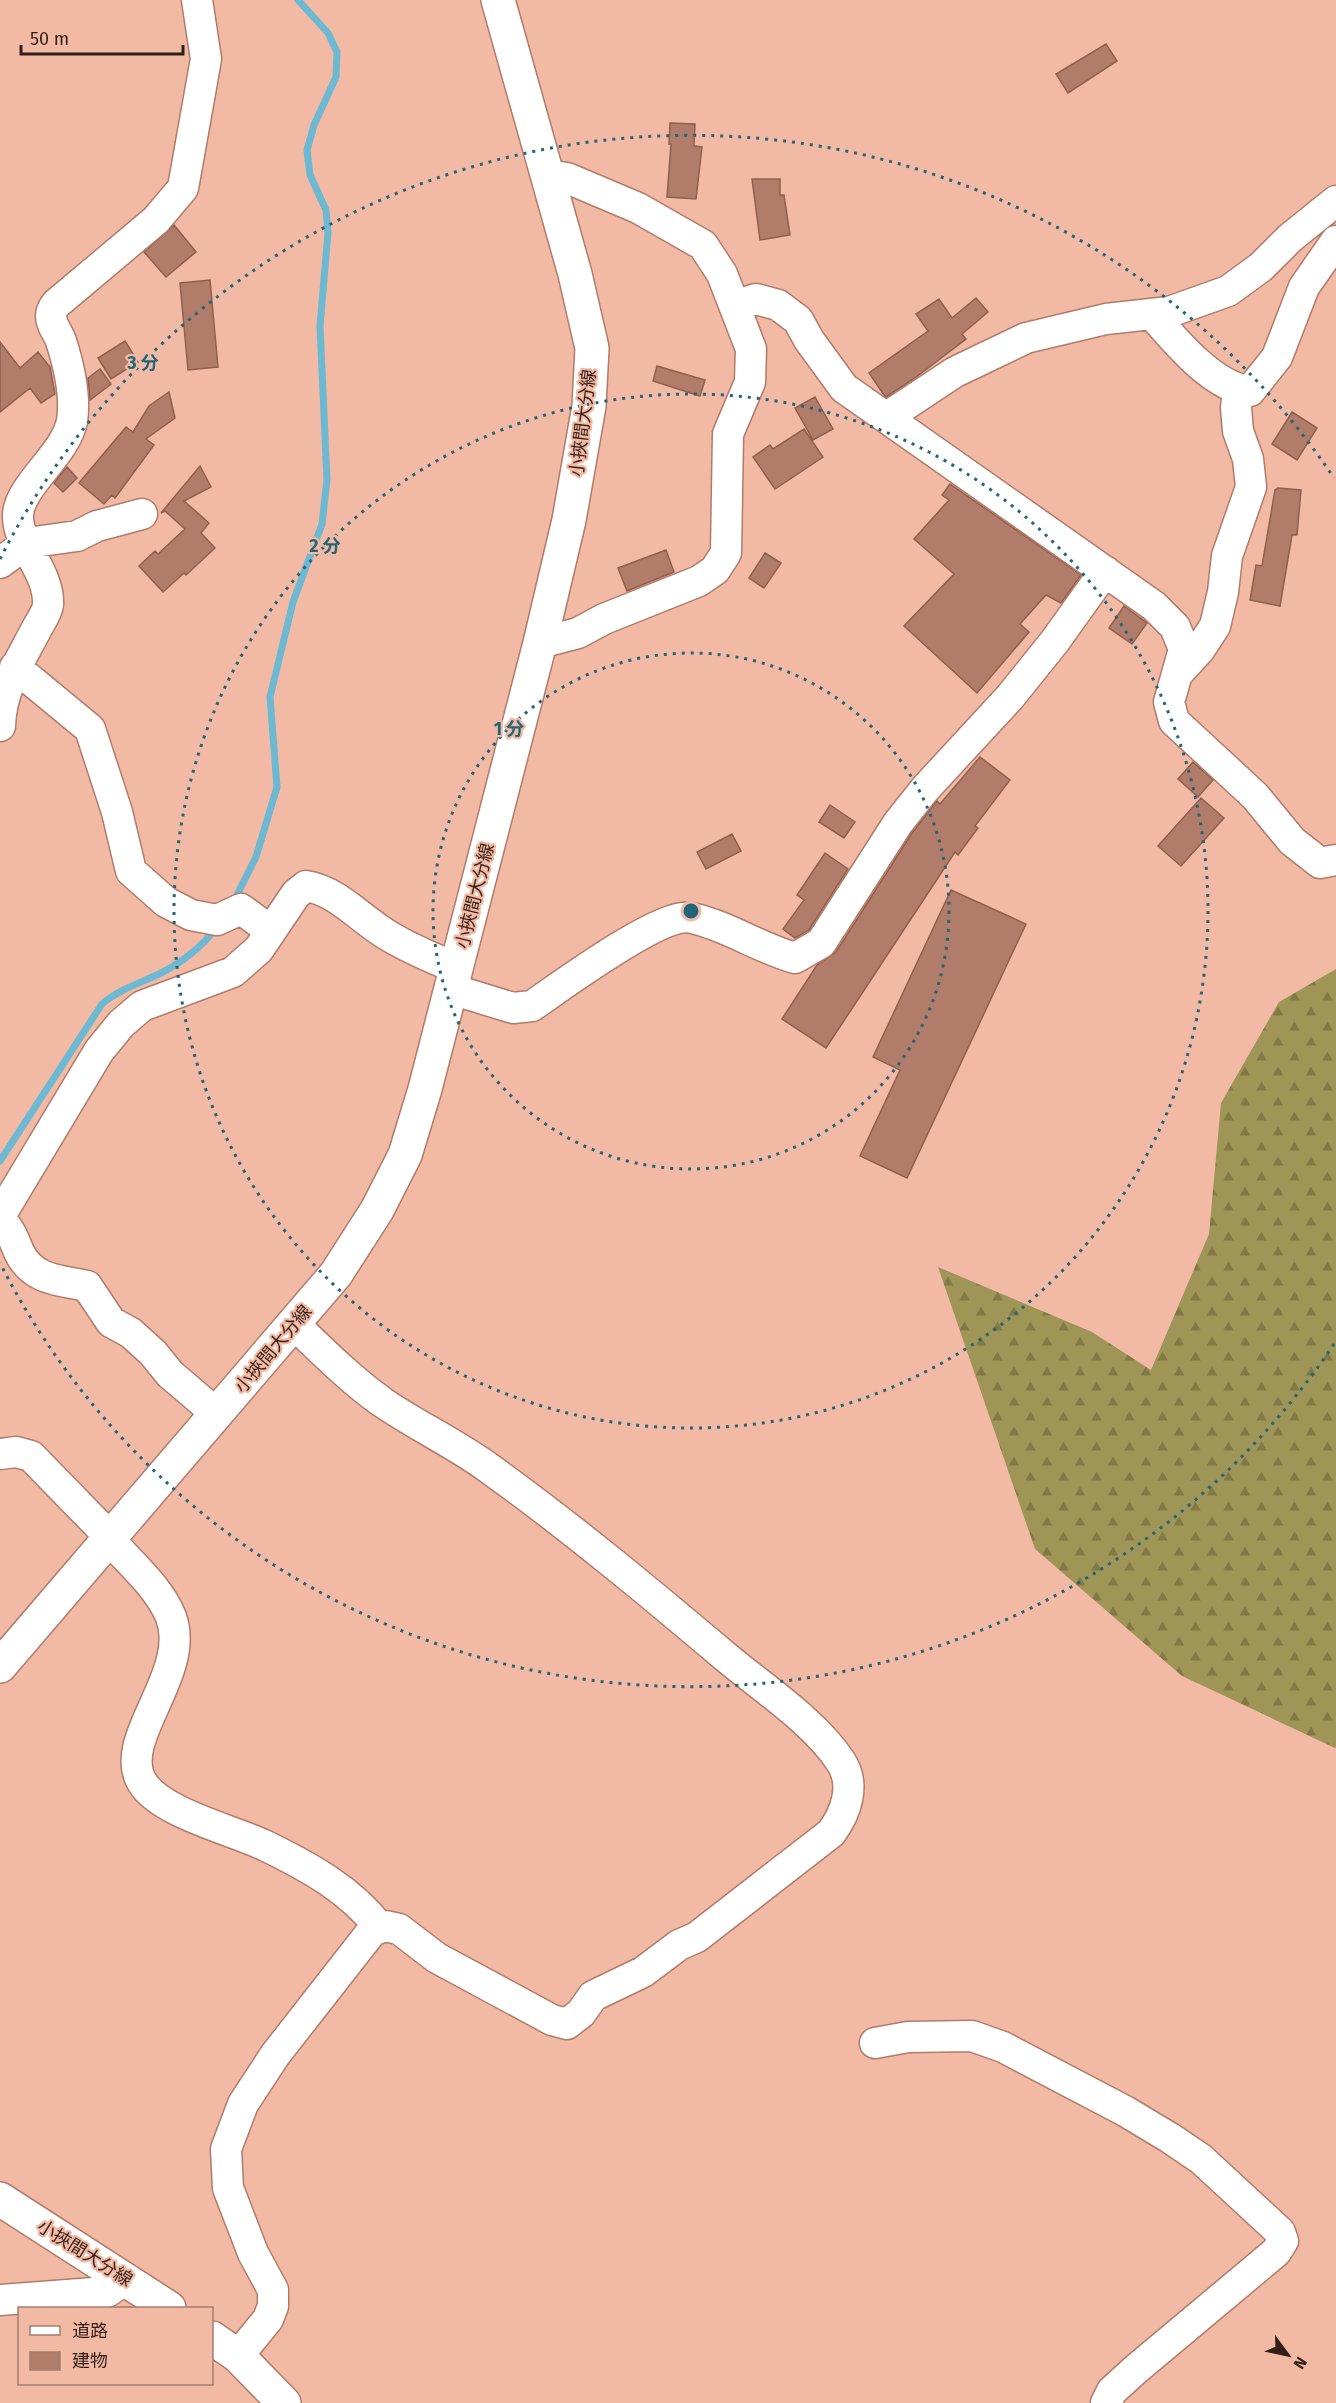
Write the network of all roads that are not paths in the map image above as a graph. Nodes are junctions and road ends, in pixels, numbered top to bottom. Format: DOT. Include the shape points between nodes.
graph roads {
  1 [pos="196,0"];
  2 [pos="498,0"];
  3 [pos="547,175"];
  4 [pos="1336,201"];
  5 [pos="1336,242"];
  6 [pos="735,306"];
  7 [pos="1152,314"];
  8 [pos="1238,390"];
  9 [pos="887,417"];
  10 [pos="9,507"];
  11 [pos="142,514"];
  12 [pos="27,543"];
  13 [pos="0,562"];
  14 [pos="1105,571"];
  15 [pos="540,643"];
  16 [pos="15,667"];
  17 [pos="1178,673"];
  18 [pos="0,726"];
  19 [pos="1336,860"];
  20 [pos="271,931"];
  21 [pos="453,979"];
  22 [pos="0,1218"];
  23 [pos="294,1324"];
  24 [pos="217,1413"];
  25 [pos="0,1454"];
  26 [pos="110,1538"];
  27 [pos="5,1653"];
  28 [pos="380,1928"];
  29 [pos="875,2043"];
  30 [pos="0,2199"];
  31 [pos="126,2278"];
  32 [pos="0,2300"];
  33 [pos="168,2307"];
  34 [pos="213,2339"];
  35 [pos="238,2356"];
  36 [pos="284,2403"];
  37 [pos="1106,2403"];
  1 -- 10 [label="street" via="206,59 183,188 156,220 50,313 73,391 72,422 66,439 23,499"];
  2 -- 3 [label="main road, 小挾間大分線"];
  3 -- 6 [label="street" via="567,178 638,208 703,244 722,274"];
  3 -- 15 [label="main road, 小挾間大分線" via="592,348 589,406 569,520"];
  4 -- 7 [label="street" via="1228,291 1169,312"];
  5 -- 8 [label="street" via="1304,286 1277,357 1250,391"];
  6 -- 9 [label="street" via="756,299 778,305 798,320 844,388"];
  6 -- 15 [label="street" via="751,349 751,360 750,382 728,434 726,553 715,570 699,580 578,633"];
  7 -- 8 [label="street" via="1198,362"];
  7 -- 9 [label="street" via="1106,319 1026,338 955,372"];
  8 -- 17 [label="street" via="1238,431 1248,459 1251,487 1227,556 1215,626"];
  9 -- 14 [label="street"];
  10 -- 12 [label="street"];
  11 -- 12 [label="street" via="97,526 77,536"];
  12 -- 13 [label="street"];
  12 -- 16 [label="street" via="46,584 48,607"];
  14 -- 17 [label="street" via="1154,606 1175,627 1184,648"];
  14 -- 21 [label="street" via="1055,642 889,835 821,943 795,958 771,952 731,931 689,917 662,922 532,1006 513,1008"];
  15 -- 21 [label="main road, 小挾間大分線"];
  16 -- 18 [label="street" via="0,707"];
  16 -- 20 [label="street" via="90,729 131,871 166,902 192,915 217,920 241,909"];
  17 -- 19 [label="street" via="1169,702 1174,721 1255,796 1292,841 1320,863"];
  20 -- 21 [label="street" via="296,894 306,885 318,888"];
  20 -- 22 [label="street" via="259,949 233,972 142,1006 122,1024 99,1051"];
  21 -- 23 [label="main road, 小挾間大分線" via="405,1155 377,1210 336,1274"];
  22 -- 24 [label="street" via="33,1272 54,1281 87,1286 111,1322 131,1333 170,1374"];
  23 -- 24 [label="main road, 小挾間大分線"];
  23 -- 28 [label="street" via="382,1401 489,1468 585,1540 811,1728 842,1763 849,1791 841,1819 831,1833 697,1937 679,1945 644,1972 593,1996 567,2024 552,2020 437,1958 399,1929"];
  24 -- 26 [label="main road, 小挾間大分線"];
  25 -- 26 [label="street" via="16,1452 31,1456"];
  26 -- 27 [label="main road, 小挾間大分線"];
  26 -- 28 [label="street" via="163,1599 172,1620 175,1647 169,1674 140,1736 137,1762 141,1781 154,1796 175,1809 266,1846 341,1888 362,1905"];
  28 -- 35 [label="street" via="365,1939 275,2055 243,2104 226,2149 228,2188 253,2253 273,2290 268,2319"];
  29 -- 37 [label="street" via="908,2037 972,2036 1003,2047 1170,2138 1201,2159 1280,2232 1283,2241 1276,2252 1135,2370 1112,2391"];
  30 -- 31 [label="main road, 小挾間大分線"];
  31 -- 32 [label="street" via="107,2292"];
  31 -- 33 [label="main road, 小挾間大分線"];
  34 -- 35 [label="main road"];
  35 -- 36 [label="main road"];
}
